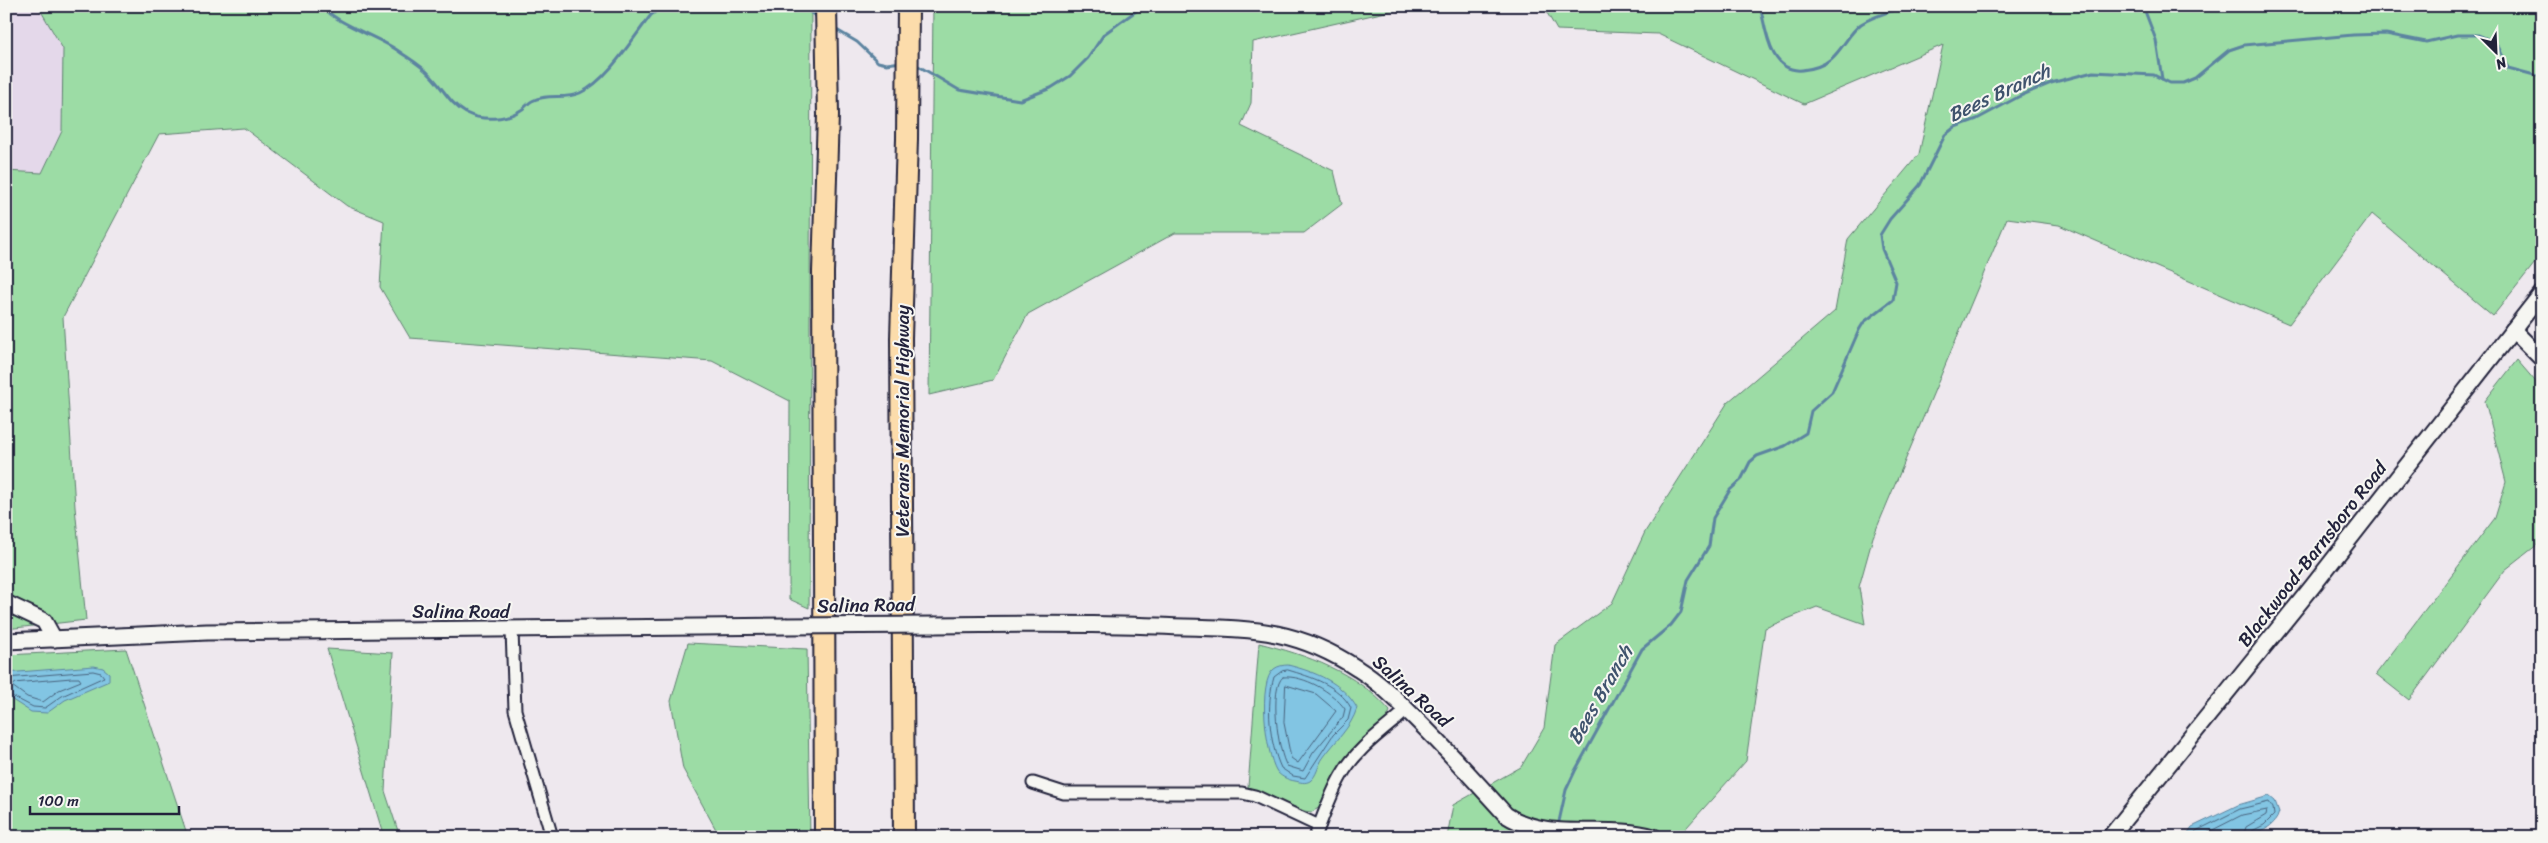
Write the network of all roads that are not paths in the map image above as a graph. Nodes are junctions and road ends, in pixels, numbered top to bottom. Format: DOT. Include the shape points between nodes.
graph roads {
  1 [pos="826,6"];
  2 [pos="908,6"];
  3 [pos="2542,293"];
  4 [pos="2513,330"];
  5 [pos="2542,360"];
  6 [pos="6,603"];
  7 [pos="512,630"];
  8 [pos="54,639"];
  9 [pos="6,642"];
  10 [pos="1407,710"];
  11 [pos="1033,783"];
  12 [pos="1319,826"];
  13 [pos="552,837"];
  14 [pos="826,837"];
  15 [pos="904,837"];
  16 [pos="1314,837"];
  17 [pos="1654,837"];
  18 [pos="2110,837"];
  1 -- 14 [label="highway" via="828,114 823,272"];
  2 -- 15 [label="highway, Veterans Memorial Highway" via="901,338"];
  3 -- 4 [label="street, Blackwood-Barnsboro Road"];
  4 -- 5 [label="street"];
  4 -- 18 [label="street, Blackwood-Barnsboro Road" via="2312,587"];
  6 -- 8 [label="street" via="44,621"];
  7 -- 8 [label="street, Salina Road" via="198,632"];
  7 -- 10 [label="street, Salina Road, bridge" via="1103,624 1259,630 1303,641 1345,660 1378,683"];
  7 -- 13 [label="street" via="515,710"];
  8 -- 9 [label="street, Salina Road"];
  10 -- 12 [label="street" via="1349,764"];
  10 -- 17 [label="street, Salina Road" via="1458,760 1506,815 1530,827 1634,832"];
  11 -- 12 [label="street" via="1064,793 1242,794 1255,796"];
  12 -- 16 [label="street"];
}
